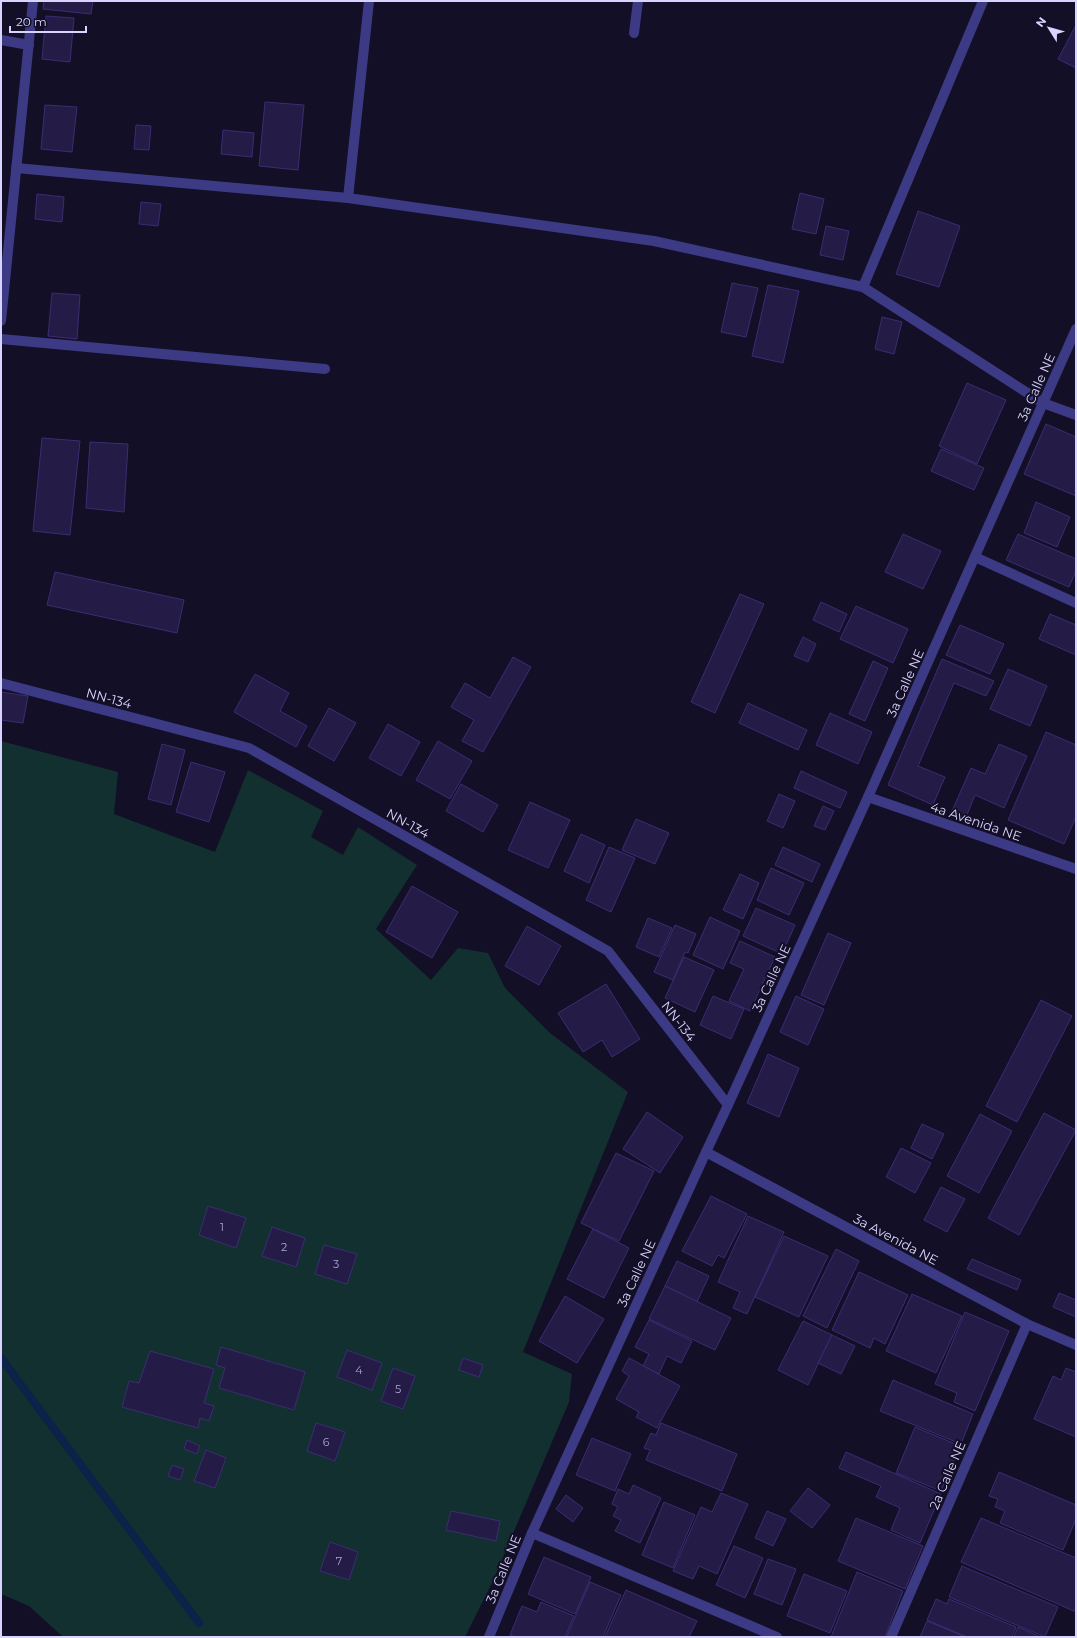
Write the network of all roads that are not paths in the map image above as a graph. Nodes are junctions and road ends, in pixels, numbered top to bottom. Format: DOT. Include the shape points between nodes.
graph roads {
  1 [pos="33,1"];
  2 [pos="369,1"];
  3 [pos="638,1"];
  4 [pos="983,1"];
  5 [pos="634,33"];
  6 [pos="1,40"];
  7 [pos="29,45"];
  8 [pos="16,168"];
  9 [pos="348,198"];
  10 [pos="863,287"];
  11 [pos="1,321"];
  12 [pos="1076,330"];
  13 [pos="1,339"];
  14 [pos="325,370"];
  15 [pos="1043,403"];
  16 [pos="1076,415"];
  17 [pos="975,557"];
  18 [pos="1076,603"];
  19 [pos="1,682"];
  20 [pos="868,797"];
  21 [pos="1076,869"];
  22 [pos="728,1105"];
  23 [pos="706,1152"];
  24 [pos="1027,1324"];
  25 [pos="1076,1345"];
  26 [pos="532,1533"];
  27 [pos="489,1637"];
  28 [pos="777,1637"];
  29 [pos="891,1637"];
  1 -- 7 [label="street"];
  2 -- 9 [label="street"];
  3 -- 5 [label="street"];
  4 -- 10 [label="street"];
  6 -- 7 [label="street"];
  7 -- 8 [label="street"];
  8 -- 9 [label="street"];
  8 -- 11 [label="street"];
  9 -- 10 [label="street" via="654,241"];
  10 -- 15 [label="street"];
  12 -- 15 [label="street, 3a Calle NE"];
  13 -- 14 [label="street"];
  15 -- 16 [label="street"];
  15 -- 17 [label="street, 3a Calle NE"];
  17 -- 18 [label="street"];
  17 -- 20 [label="street, 3a Calle NE"];
  19 -- 22 [label="street, NN-134 / NN-134" via="249,748 608,951"];
  20 -- 21 [label="street, 4a Avenida NE"];
  20 -- 22 [label="street, 3a Calle NE"];
  22 -- 23 [label="street, 3a Calle NE"];
  23 -- 24 [label="street, 3a Avenida NE"];
  23 -- 26 [label="street, 3a Calle NE"];
  24 -- 25 [label="street, 3a Avenida NE"];
  24 -- 29 [label="street, 2a Calle NE"];
  26 -- 27 [label="street, 3a Calle NE"];
  26 -- 28 [label="street"];
}
